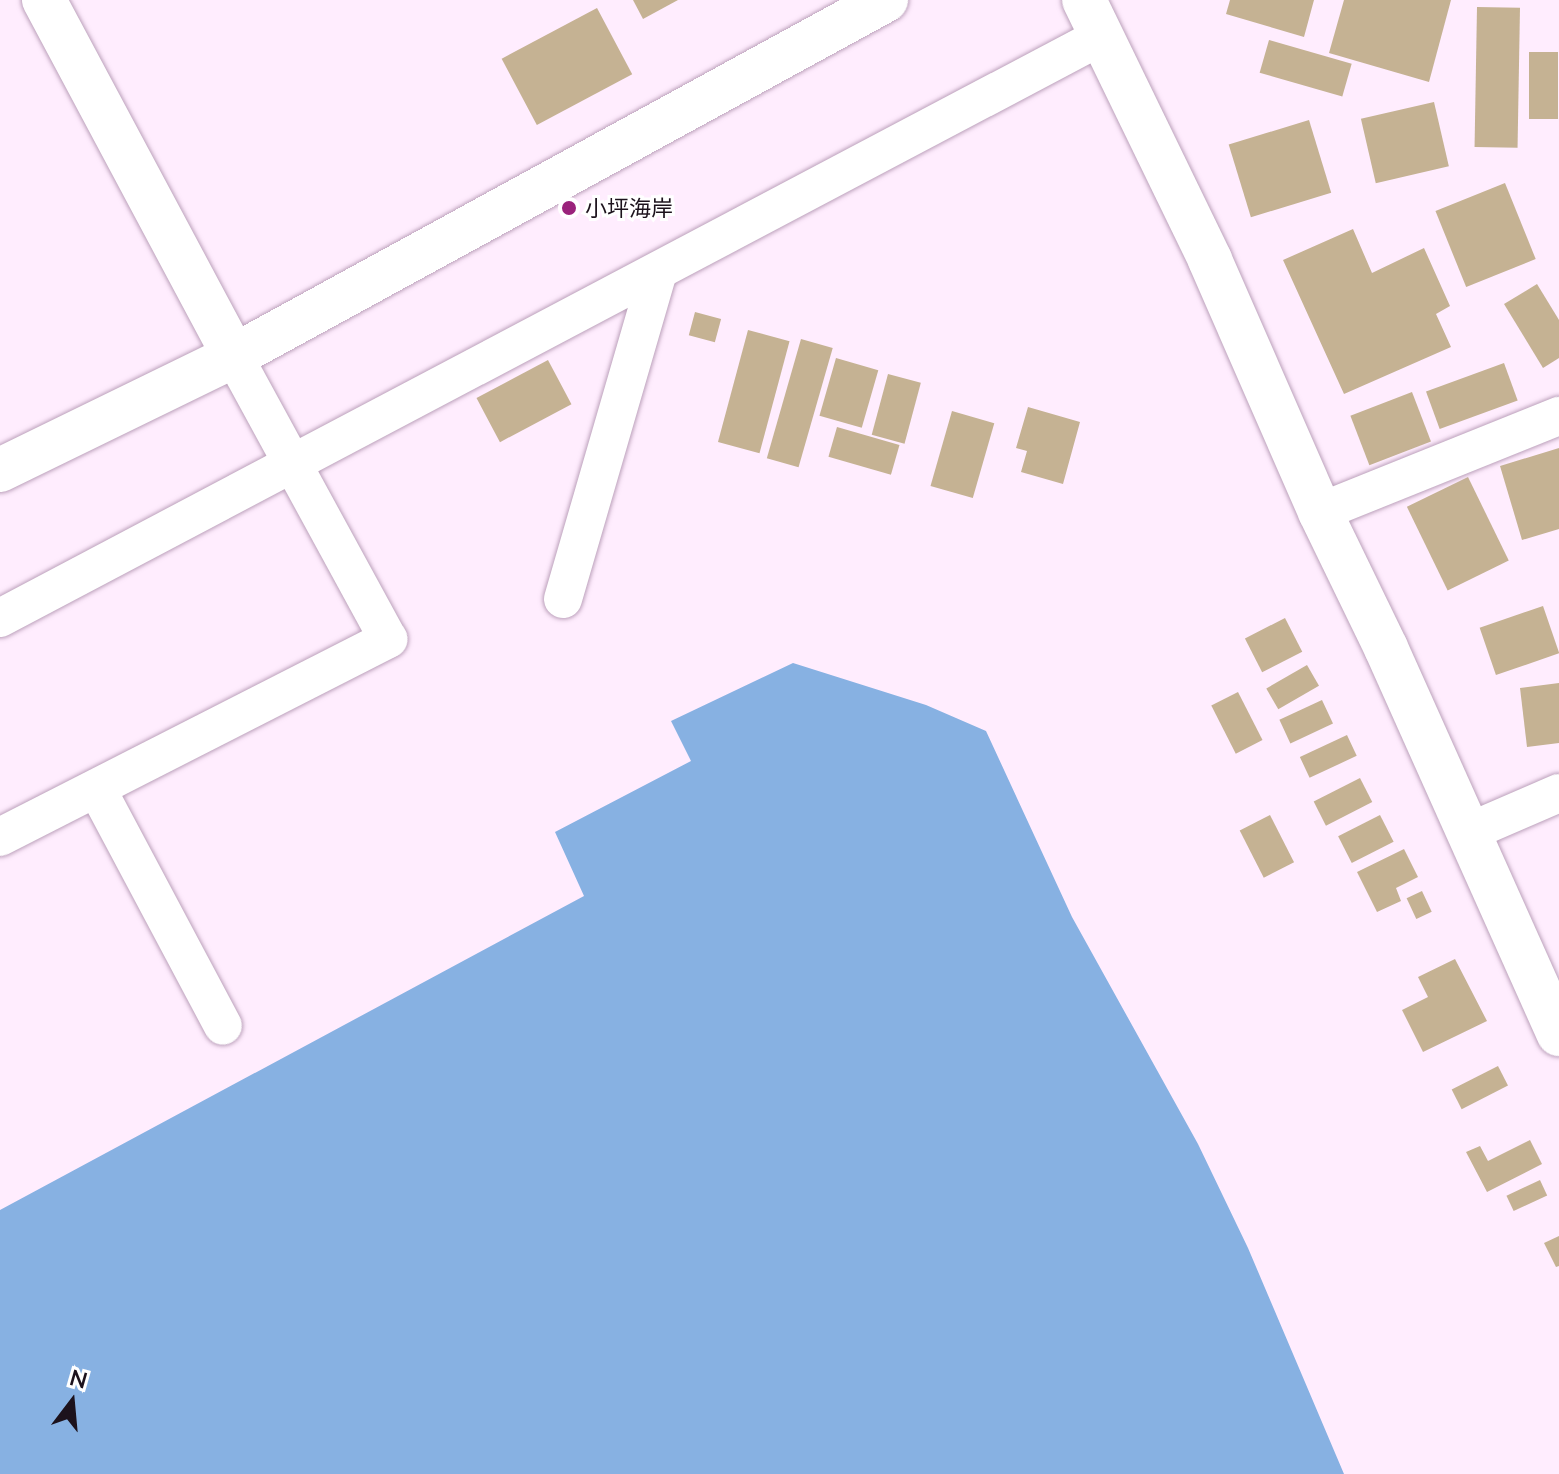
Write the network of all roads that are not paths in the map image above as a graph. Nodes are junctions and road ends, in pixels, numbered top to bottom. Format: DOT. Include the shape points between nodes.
graph roads {
  1 [pos="44,0"];
  2 [pos="886,0"];
  3 [pos="1092,18"];
  4 [pos="658,273"];
  5 [pos="234,356"];
  6 [pos="1559,416"];
  7 [pos="293,465"];
  8 [pos="0,470"];
  9 [pos="1320,512"];
  10 [pos="563,599"];
  11 [pos="0,618"];
  12 [pos="97,789"];
  13 [pos="1559,793"];
  14 [pos="1469,832"];
  15 [pos="0,837"];
  16 [pos="223,1026"];
  17 [pos="1559,1034"];
  1 -- 5 [label="street"];
  2 -- 5 [label="street"];
  3 -- 4 [label="lane"];
  3 -- 9 [label="street" via="1210,260"];
  4 -- 7 [label="lane"];
  4 -- 10 [label="lane"];
  5 -- 7 [label="lane"];
  5 -- 8 [label="street"];
  6 -- 9 [label="lane"];
  7 -- 11 [label="lane"];
  7 -- 12 [label="lane" via="388,639"];
  9 -- 14 [label="street"];
  12 -- 15 [label="lane"];
  12 -- 16 [label="lane"];
  13 -- 14 [label="lane"];
  14 -- 17 [label="street"];
}
